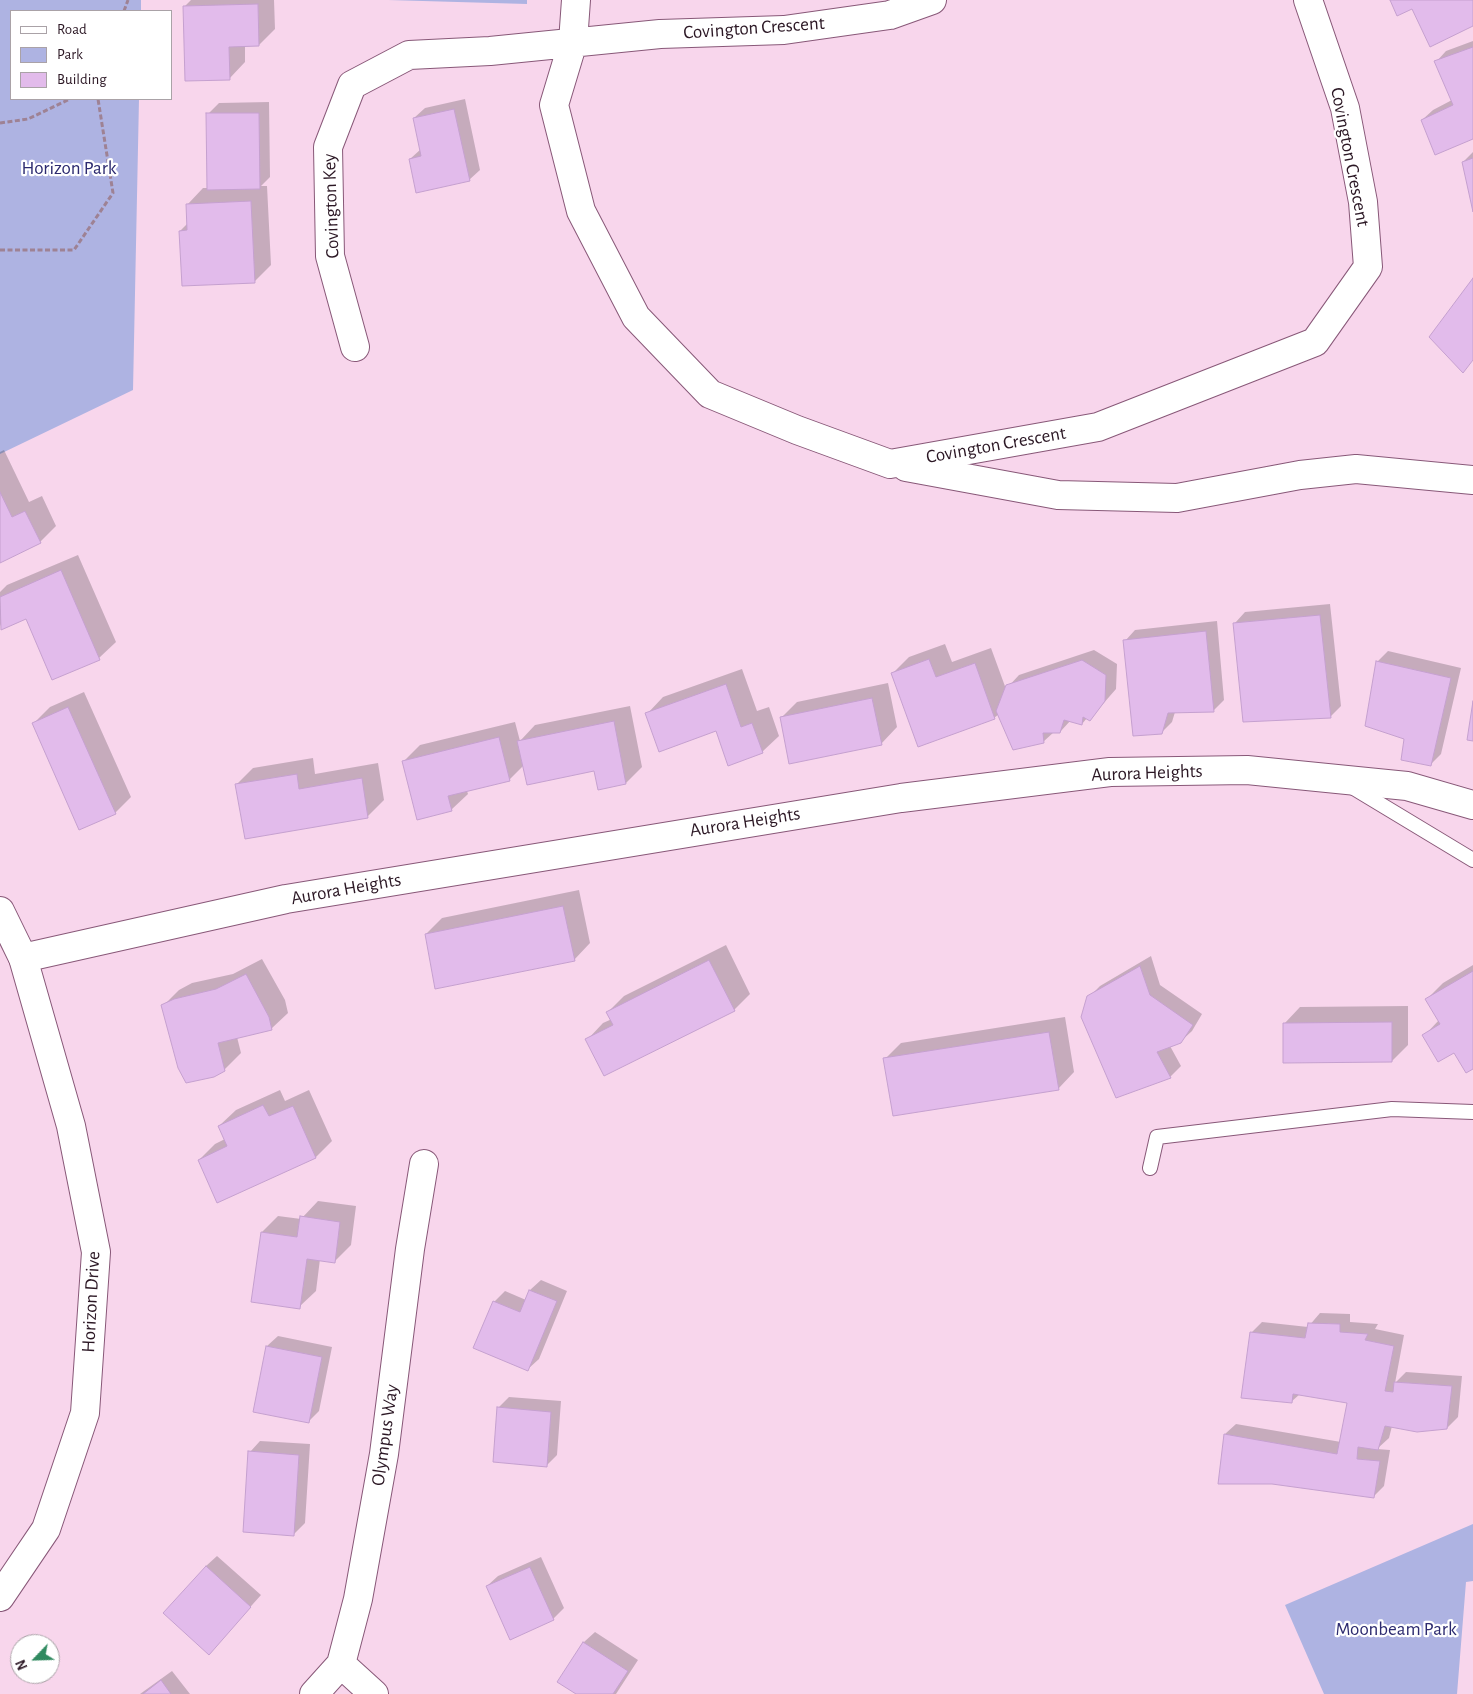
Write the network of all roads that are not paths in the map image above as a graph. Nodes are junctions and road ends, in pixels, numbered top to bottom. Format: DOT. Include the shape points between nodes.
graph roads {
  1 [pos="576,0"];
  2 [pos="932,0"];
  3 [pos="1308,0"];
  4 [pos="573,42"];
  5 [pos="355,347"];
  6 [pos="890,464"];
  7 [pos="1473,480"];
  8 [pos="1339,779"];
  9 [pos="1473,805"];
  10 [pos="1473,860"];
  11 [pos="0,910"];
  12 [pos="23,958"];
  13 [pos="1473,1112"];
  14 [pos="424,1164"];
  15 [pos="1150,1168"];
  16 [pos="0,1597"];
  17 [pos="341,1664"];
  18 [pos="314,1694"];
  19 [pos="374,1694"];
  1 -- 4 [label="street"];
  2 -- 4 [label="street, Covington Crescent" via="890,14 784,30 660,34"];
  3 -- 6 [label="street, Covington Crescent" via="1344,108 1363,202 1368,267 1315,342 1098,427"];
  4 -- 5 [label="street, Covington Key" via="409,55 352,85 328,146 330,256"];
  4 -- 6 [label="street" via="554,105 581,211 636,317 710,394"];
  6 -- 7 [label="street" via="1058,496 1177,498 1300,475 1356,469"];
  8 -- 9 [label="street, Aurora Heights" via="1407,786"];
  8 -- 10 [label="lane"];
  8 -- 12 [label="street, Aurora Heights" via="1247,770 1110,772 901,798 286,899"];
  11 -- 12 [label="street, Horizon Drive"];
  12 -- 16 [label="street, Horizon Drive" via="71,1126 96,1252 85,1413 46,1529"];
  13 -- 15 [label="lane" via="1392,1109 1157,1137"];
  14 -- 17 [label="street, Olympus Way" via="384,1454 358,1599"];
  17 -- 18 [label="street, Olympus Way"];
  17 -- 19 [label="street"];
}
